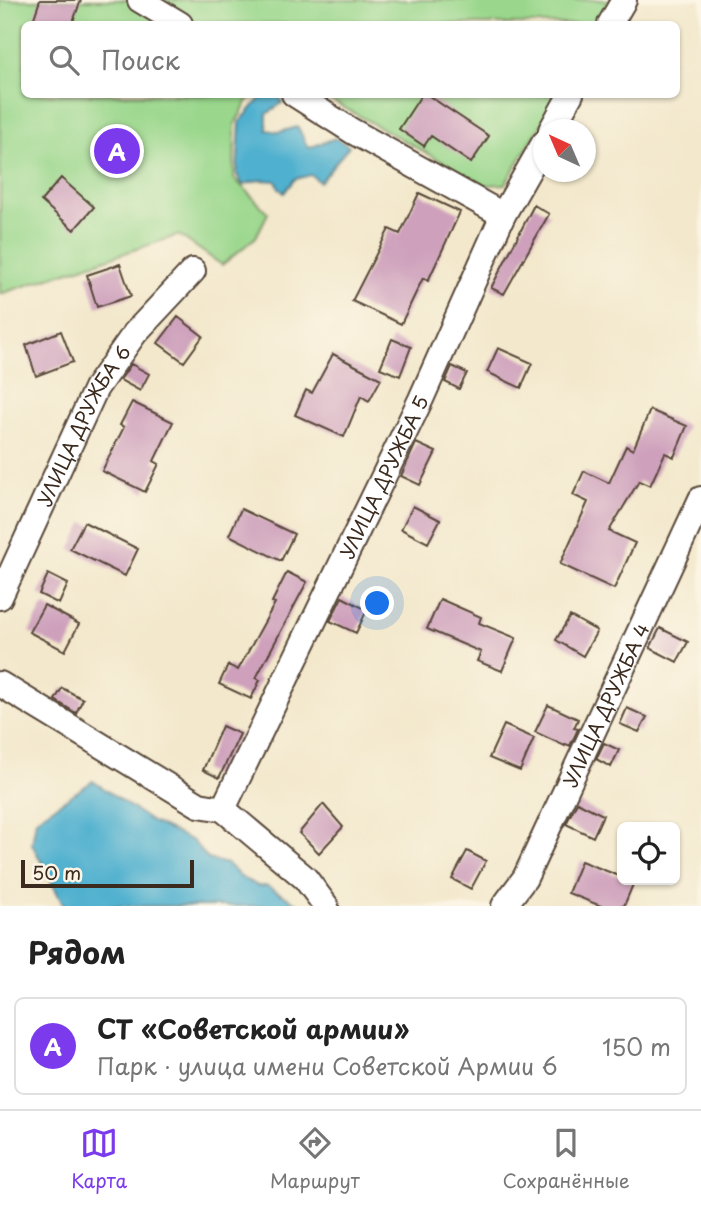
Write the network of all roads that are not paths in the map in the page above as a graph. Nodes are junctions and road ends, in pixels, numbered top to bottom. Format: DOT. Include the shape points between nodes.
graph roads {
  1 [pos="139,0"];
  2 [pos="624,0"];
  3 [pos="175,21"];
  4 [pos="613,21"];
  5 [pos="300,98"];
  6 [pos="569,98"];
  7 [pos="557,119"];
  8 [pos="533,162"];
  9 [pos="503,215"];
  10 [pos="193,271"];
  11 [pos="701,499"];
  12 [pos="0,597"];
  13 [pos="0,684"];
  14 [pos="223,809"];
  15 [pos="326,906"];
  16 [pos="503,906"];
  1 -- 3 [label="street"];
  2 -- 4 [label="street"];
  5 -- 9 [label="street"];
  6 -- 7 [label="street"];
  8 -- 9 [label="street, УЛИЦА ДРУЖБА 5"];
  9 -- 14 [label="street, УЛИЦА ДРУЖБА 5" via="421,399"];
  10 -- 12 [label="street, УЛИЦА ДРУЖБА 6" via="135,334 96,388"];
  11 -- 16 [label="street, УЛИЦА ДРУЖБА 4" via="525,878"];
  13 -- 14 [label="street" via="199,805"];
  14 -- 15 [label="street" via="305,878"];
}
